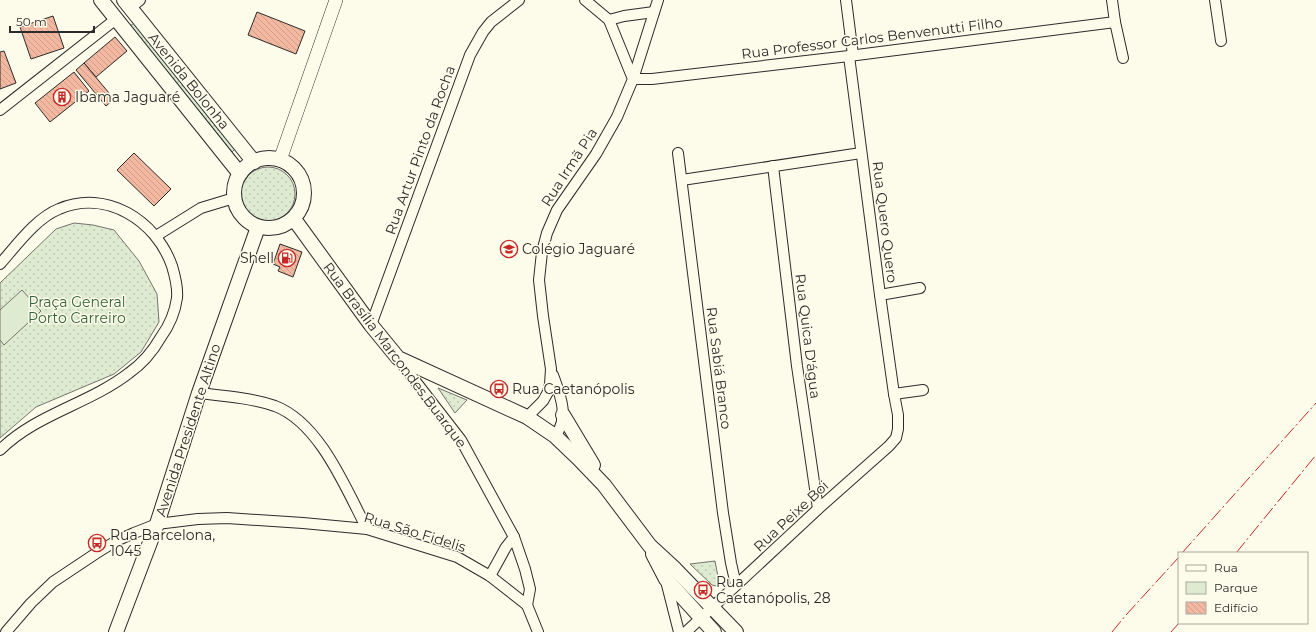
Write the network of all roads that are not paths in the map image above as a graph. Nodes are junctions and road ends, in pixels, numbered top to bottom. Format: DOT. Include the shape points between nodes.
graph roads {
  1 [pos="101,0"];
  2 [pos="336,0"];
  3 [pos="519,0"];
  4 [pos="585,0"];
  5 [pos="658,0"];
  6 [pos="846,0"];
  7 [pos="1112,0"];
  8 [pos="1215,0"];
  9 [pos="131,3"];
  10 [pos="654,12"];
  11 [pos="116,19"];
  12 [pos="609,20"];
  13 [pos="1115,22"];
  14 [pos="1221,41"];
  15 [pos="851,56"];
  16 [pos="1123,58"];
  17 [pos="633,79"];
  18 [pos="0,110"];
  19 [pos="678,153"];
  20 [pos="861,153"];
  21 [pos="280,160"];
  22 [pos="254,162"];
  23 [pos="773,166"];
  24 [pos="240,174"];
  25 [pos="682,180"];
  26 [pos="234,198"];
  27 [pos="294,219"];
  28 [pos="258,227"];
  29 [pos="156,236"];
  30 [pos="0,264"];
  31 [pos="920,288"];
  32 [pos="880,295"];
  33 [pos="371,325"];
  34 [pos="398,358"];
  35 [pos="551,369"];
  36 [pos="923,390"];
  37 [pos="200,393"];
  38 [pos="894,394"];
  39 [pos="563,414"];
  40 [pos="527,417"];
  41 [pos="555,436"];
  42 [pos="889,446"];
  43 [pos="0,450"];
  44 [pos="604,485"];
  45 [pos="818,509"];
  46 [pos="157,524"];
  47 [pos="367,529"];
  48 [pos="514,537"];
  49 [pos="650,546"];
  50 [pos="490,576"];
  51 [pos="666,579"];
  52 [pos="736,585"];
  53 [pos="527,605"];
  54 [pos="712,607"];
  55 [pos="700,618"];
  56 [pos="6,632"];
  57 [pos="116,632"];
  58 [pos="538,632"];
  59 [pos="679,632"];
  60 [pos="686,632"];
  61 [pos="714,632"];
  62 [pos="736,632"];
  1 -- 11 [label="main road, Avenida Bolonha"];
  2 -- 21 [label="street"];
  3 -- 33 [label="street, Rua Artur Pinto da Rocha" via="483,32 470,55"];
  4 -- 12 [label="street"];
  5 -- 10 [label="street, Rua Irmã Pia"];
  6 -- 15 [label="street, Rua Quero Quero"];
  7 -- 13 [label="street"];
  8 -- 14 [label="street"];
  9 -- 22 [label="main road, Avenida Bolonha"];
  10 -- 12 [label="street"];
  10 -- 17 [label="street, Rua Irmã Pia"];
  11 -- 18 [label="street"];
  11 -- 24 [label="main road, Avenida Bolonha"];
  12 -- 17 [label="street"];
  13 -- 15 [label="street, Rua Professor Carlos Benvenutti Filho"];
  13 -- 16 [label="street"];
  15 -- 17 [label="street, Rua Professor Carlos Benvenutti Filho"];
  15 -- 20 [label="street, Rua Quero Quero"];
  17 -- 35 [label="street, Rua Irmã Pia" via="617,117 596,154 556,210 547,233 542,252 540,280"];
  19 -- 25 [label="street, Rua Sabiá Branco"];
  20 -- 23 [label="street"];
  20 -- 32 [label="street, Rua Quero Quero"];
  21 -- 22 [label="main road" via="271,158"];
  21 -- 27 [label="main road" via="297,172 304,185 302,207"];
  22 -- 24 [label="main road"];
  23 -- 25 [label="street"];
  23 -- 45 [label="street, Rua Quica D'água" via="797,366"];
  24 -- 26 [label="main road" via="235,185"];
  25 -- 52 [label="street, Rua Sabiá Branco" via="723,514"];
  26 -- 28 [label="main road" via="242,216"];
  26 -- 29 [label="street" via="201,208"];
  27 -- 28 [label="main road" via="277,228"];
  27 -- 33 [label="main road, Rua Brasília Marcondes Buarque"];
  28 -- 37 [label="main road, Avenida Presidente Altino"];
  29 -- 30 [label="street" via="140,221 121,209 96,203 76,204 59,209 42,220"];
  29 -- 43 [label="street" via="174,272 177,297 169,324 149,354 114,383 24,430"];
  31 -- 32 [label="street, Rua Quero Quero"];
  32 -- 38 [label="street, Rua Quero Quero"];
  33 -- 34 [label="main road, Rua Brasília Marcondes Buarque"];
  34 -- 40 [label="main road"];
  34 -- 48 [label="street, Rua Brasília Marcondes Buarque" via="461,440"];
  35 -- 39 [label="street, Rua Irmã Pia"];
  35 -- 40 [label="street, Rua Irmã Pia" via="548,392"];
  36 -- 38 [label="street"];
  37 -- 46 [label="main road, Avenida Presidente Altino"];
  37 -- 47 [label="street" via="242,398 275,406 298,420 327,454"];
  38 -- 42 [label="street, Rua Quero Quero" via="898,429 896,438"];
  39 -- 41 [label="street, Rua Irmã Pia" via="562,426"];
  39 -- 44 [label="main road"];
  40 -- 41 [label="main road"];
  41 -- 44 [label="main road"];
  42 -- 45 [label="street, Rua Peixe Boi"];
  44 -- 49 [label="main road"];
  45 -- 52 [label="street, Rua Peixe Boi"];
  46 -- 47 [label="street, Rua São Fidelis" via="227,518"];
  46 -- 56 [label="street, Rua São Fidelis" via="116,541 53,582"];
  46 -- 57 [label="main road, Avenida Presidente Altino"];
  47 -- 50 [label="street, Rua São Fidelis" via="457,557"];
  48 -- 50 [label="street"];
  48 -- 53 [label="street, Rua Brasília Marcondes Buarque" via="530,589"];
  49 -- 51 [label="main road"];
  49 -- 54 [label="main road"];
  50 -- 53 [label="street, Rua São Fidelis"];
  51 -- 55 [label="main road"];
  51 -- 59 [label="street"];
  52 -- 54 [label="street, Rua Peixe Boi"];
  53 -- 58 [label="street, Rua São Fidelis"];
  54 -- 55 [label="street"];
  54 -- 62 [label="main road"];
  55 -- 60 [label="street"];
  55 -- 61 [label="main road"];
}
